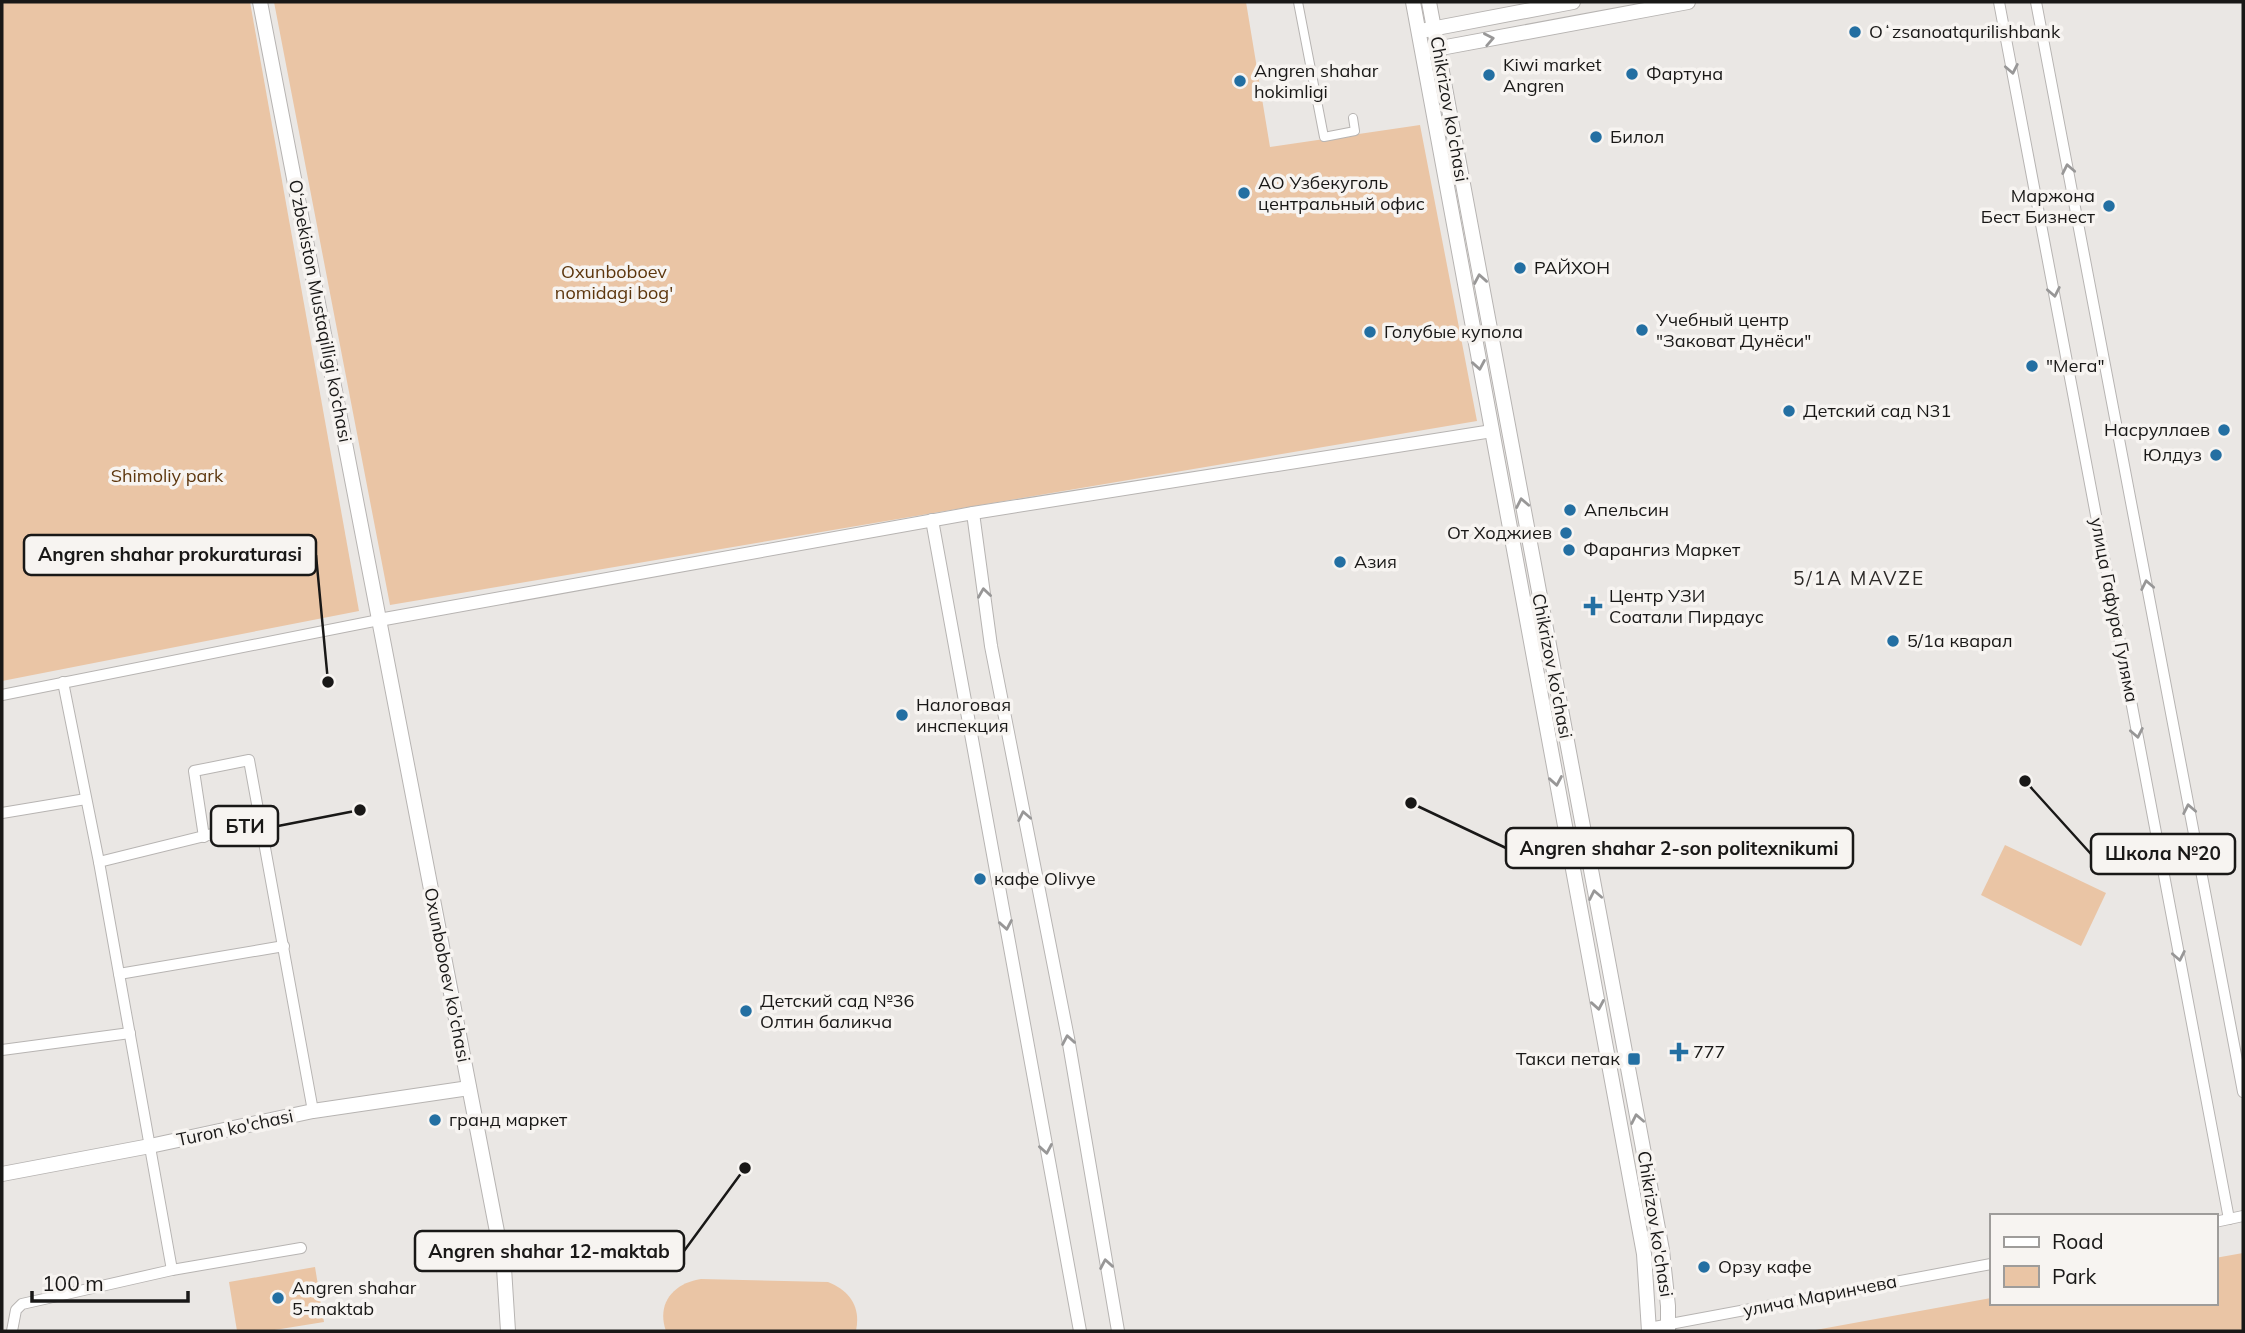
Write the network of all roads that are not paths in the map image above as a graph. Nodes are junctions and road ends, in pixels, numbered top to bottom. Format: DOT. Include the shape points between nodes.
graph roads {
  1 [pos="260,2"];
  2 [pos="1298,2"];
  3 [pos="1413,2"];
  4 [pos="1429,2"];
  5 [pos="1573,2"];
  6 [pos="1688,2"];
  7 [pos="1999,2"];
  8 [pos="2036,2"];
  9 [pos="1434,28"];
  10 [pos="1418,31"];
  11 [pos="1438,48"];
  12 [pos="1422,51"];
  13 [pos="1448,102"];
  14 [pos="1431,105"];
  15 [pos="1353,118"];
  16 [pos="1492,431"];
  17 [pos="973,513"];
  18 [pos="932,520"];
  19 [pos="379,620"];
  20 [pos="63,682"];
  21 [pos="2,695"];
  22 [pos="86,799"];
  23 [pos="2,813"];
  24 [pos="261,822"];
  25 [pos="204,837"];
  26 [pos="99,862"];
  27 [pos="284,946"];
  28 [pos="119,974"];
  29 [pos="130,1032"];
  30 [pos="2,1051"];
  31 [pos="469,1088"];
  32 [pos="2243,1092"];
  33 [pos="313,1111"];
  34 [pos="150,1146"];
  35 [pos="2,1174"];
  36 [pos="2243,1216"];
  37 [pos="2229,1219"];
  38 [pos="2217,1222"];
  39 [pos="301,1248"];
  40 [pos="1990,1264"];
  41 [pos="172,1270"];
  42 [pos="1668,1328"];
  43 [pos="1649,1330"];
  44 [pos="12,1331"];
  45 [pos="508,1331"];
  46 [pos="1080,1331"];
  47 [pos="1118,1331"];
  1 -- 19 [label="main road, O‘zbekiston Mustaqilligi ko‘chasi"];
  2 -- 15 [label="street" via="1324,137 1355,131"];
  3 -- 10 [label="main road, Chikrizov ko'chasi"];
  4 -- 9 [label="main road, Chikrizov ko'chasi"];
  5 -- 9 [label="main road"];
  11 -- 6 [label="main road, one-way"];
  7 -- 37 [label="street, улица Гафура Гуляма, one-way"];
  32 -- 8 [label="street, one-way"];
  9 -- 10 [label="main road"];
  9 -- 11 [label="main road, Chikrizov ko'chasi"];
  10 -- 12 [label="main road, Chikrizov ko'chasi"];
  11 -- 12 [label="main road"];
  11 -- 13 [label="main road, Chikrizov ko'chasi"];
  12 -- 14 [label="main road, Chikrizov ko'chasi"];
  13 -- 14 [label="main road"];
  42 -- 13 [label="main road, Chikrizov ko'chasi, one-way" via="1662,1250"];
  14 -- 16 [label="main road, Chikrizov ko'chasi, one-way"];
  16 -- 17 [label="street"];
  16 -- 43 [label="main road, Chikrizov ko'chasi, one-way" via="1644,1254"];
  17 -- 18 [label="street"];
  47 -- 17 [label="street, one-way" via="1068,1038 991,646"];
  18 -- 19 [label="street"];
  18 -- 46 [label="street, one-way"];
  19 -- 20 [label="street"];
  19 -- 31 [label="main road, Oxunboboev ko'chasi"];
  20 -- 21 [label="street"];
  20 -- 22 [label="street"];
  22 -- 23 [label="street"];
  22 -- 26 [label="street"];
  24 -- 25 [label="street"];
  24 -- 25 [label="street" via="249,760 194,771"];
  24 -- 27 [label="street"];
  25 -- 26 [label="street"];
  26 -- 28 [label="street"];
  27 -- 28 [label="street"];
  27 -- 33 [label="street"];
  28 -- 29 [label="street"];
  29 -- 30 [label="street"];
  29 -- 34 [label="street"];
  31 -- 33 [label="main road, Turon ko'chasi"];
  31 -- 45 [label="main road, Oxunboboev ko'chasi" via="504,1268"];
  33 -- 34 [label="main road, Turon ko'chasi"];
  34 -- 35 [label="main road, Turon ko'chasi"];
  34 -- 41 [label="street"];
  36 -- 37 [label="street"];
  37 -- 38 [label="street"];
  39 -- 41 [label="street"];
  40 -- 42 [label="street, улича Маринчева"];
  41 -- 44 [label="street" via="22,1304 16,1310"];
  42 -- 43 [label="street, улича Маринчева"];
}
